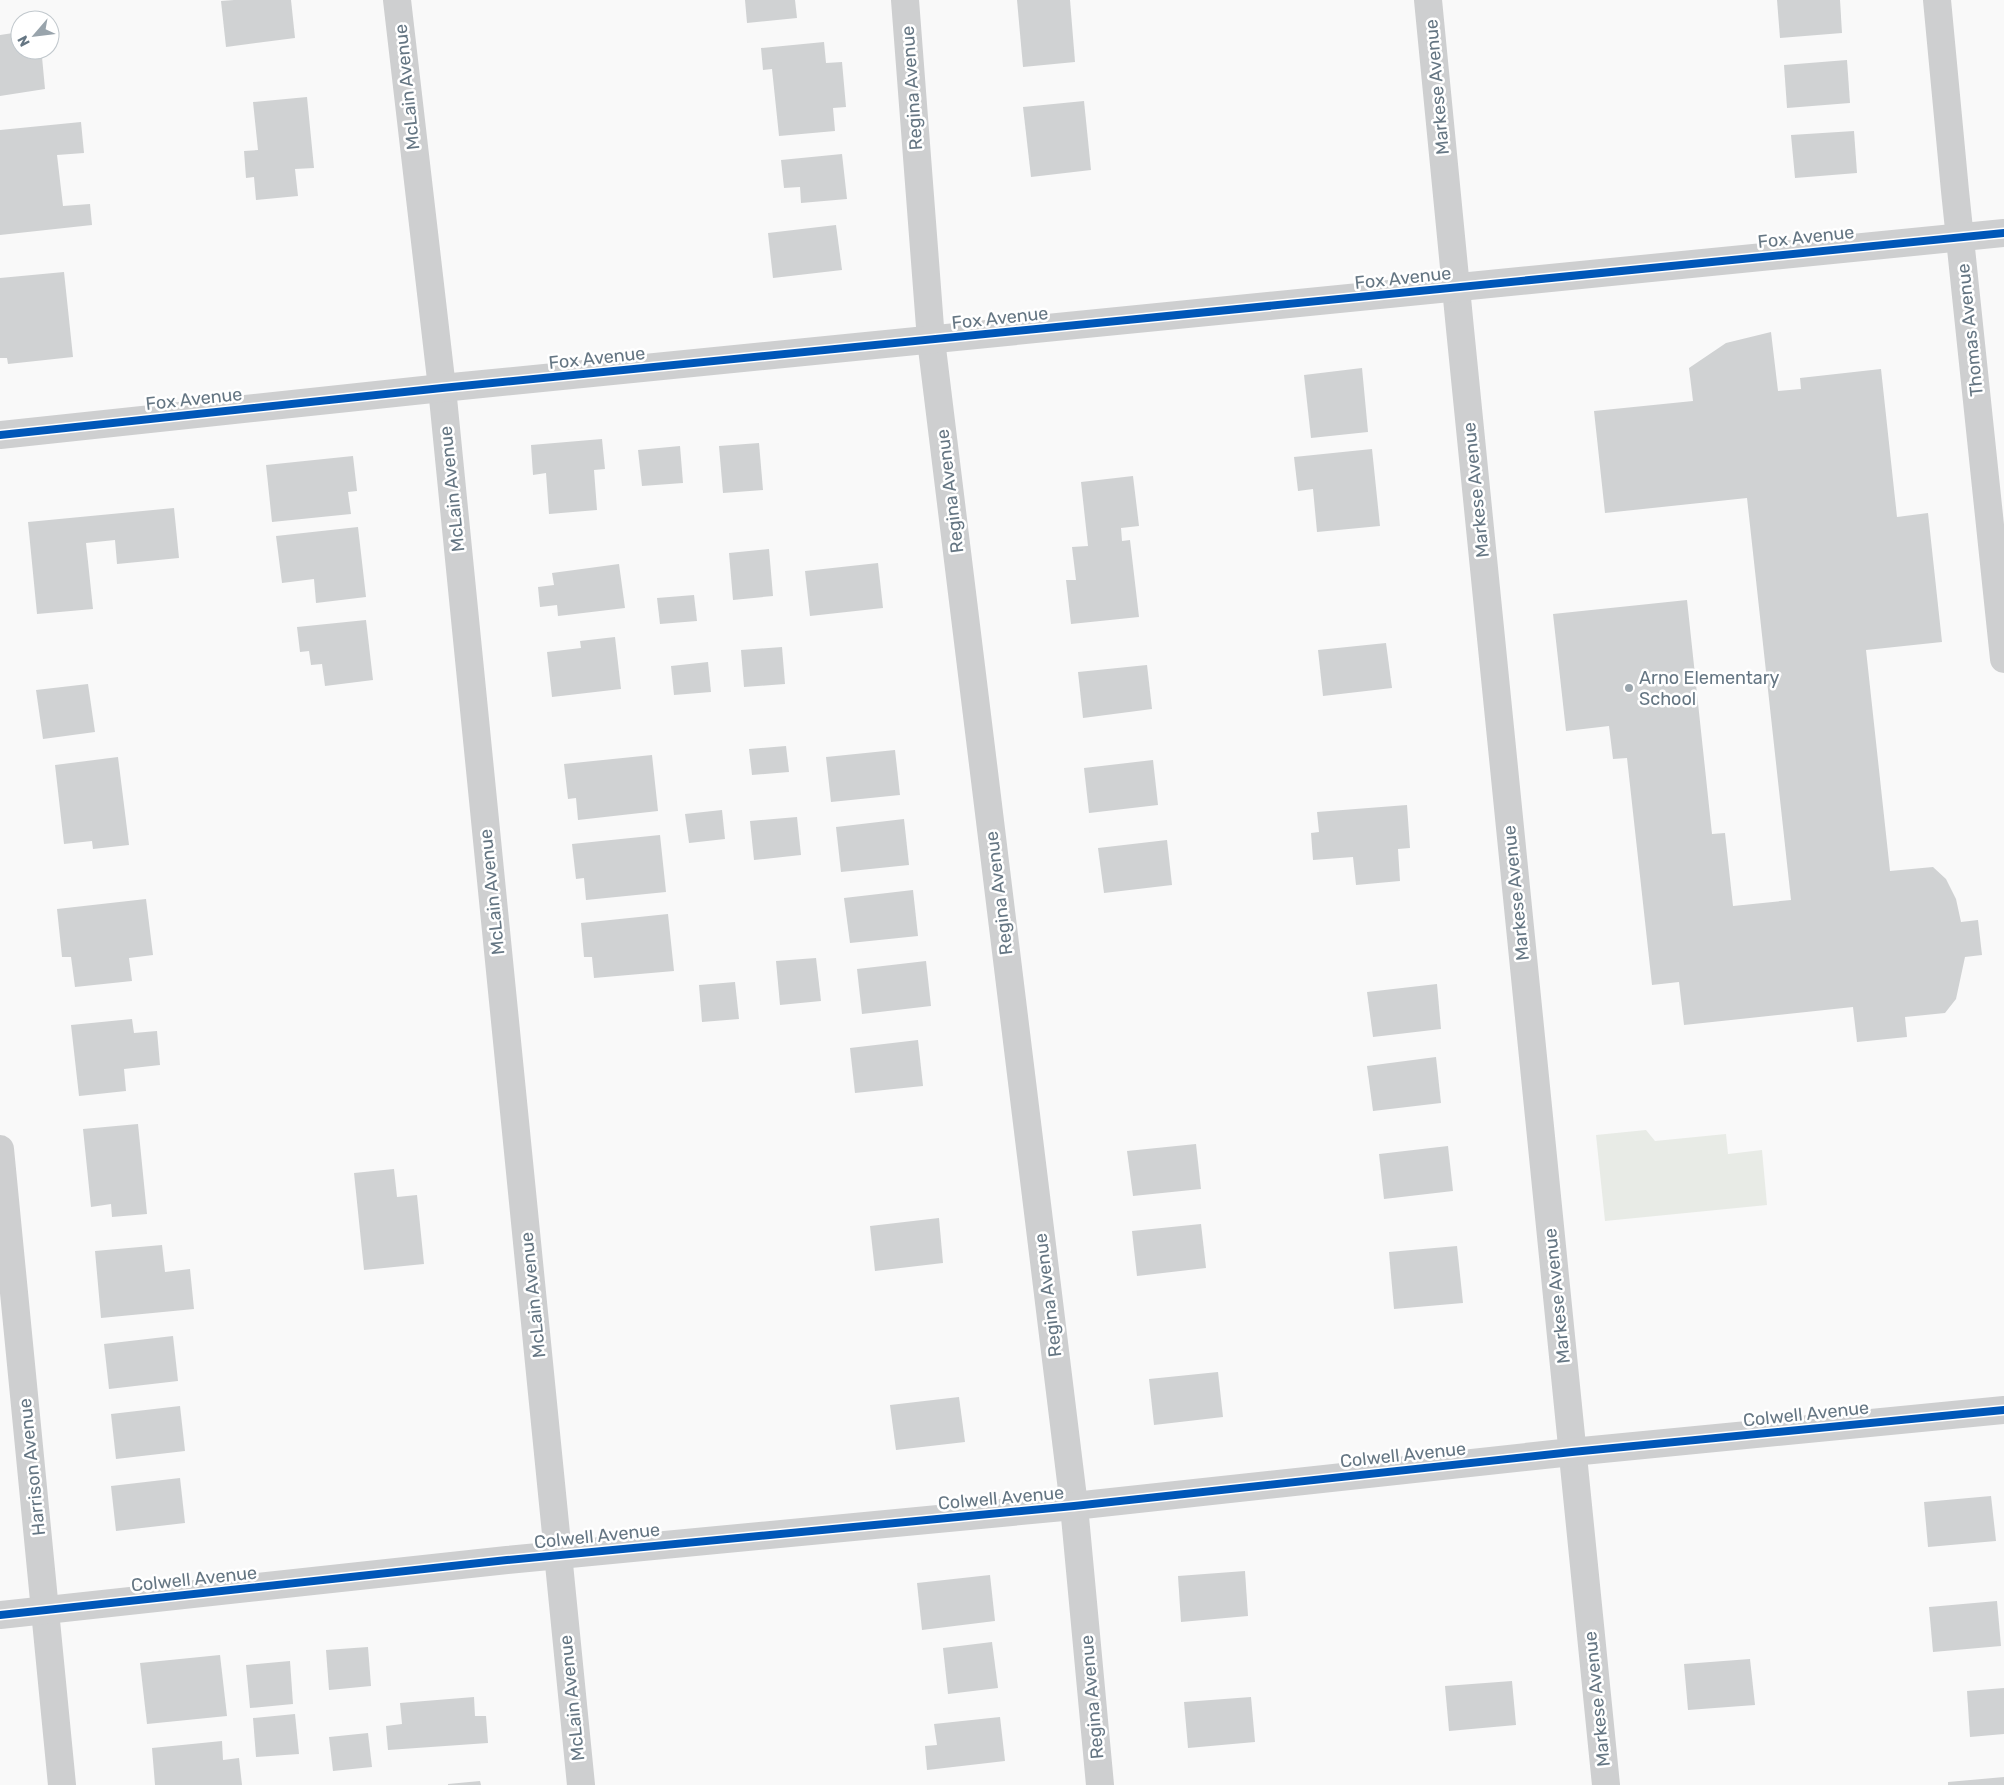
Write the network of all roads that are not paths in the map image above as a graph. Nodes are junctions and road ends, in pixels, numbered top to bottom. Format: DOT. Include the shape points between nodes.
graph roads {
  1 [pos="397,0"];
  2 [pos="905,0"];
  3 [pos="1428,0"];
  4 [pos="1937,0"];
  5 [pos="2004,233"];
  6 [pos="1960,237"];
  7 [pos="1456,287"];
  8 [pos="931,340"];
  9 [pos="442,388"];
  10 [pos="0,435"];
  11 [pos="2004,659"];
  12 [pos="0,1148"];
  13 [pos="2004,1410"];
  14 [pos="1572,1452"];
  15 [pos="1074,1506"];
  16 [pos="559,1555"];
  17 [pos="46,1610"];
  18 [pos="0,1615"];
  19 [pos="62,1785"];
  20 [pos="581,1785"];
  21 [pos="1100,1785"];
  22 [pos="1606,1785"];
  1 -- 9 [label="street, McLain Avenue"];
  2 -- 8 [label="street, Regina Avenue"];
  3 -- 7 [label="street, Markese Avenue"];
  4 -- 6 [label="street, Thomas Avenue"];
  5 -- 6 [label="street, Fox Avenue"];
  6 -- 7 [label="street, Fox Avenue"];
  6 -- 11 [label="street, Thomas Avenue"];
  7 -- 8 [label="street, Fox Avenue"];
  7 -- 14 [label="street, Markese Avenue"];
  8 -- 9 [label="street, Fox Avenue"];
  8 -- 15 [label="street, Regina Avenue"];
  9 -- 10 [label="street, Fox Avenue"];
  9 -- 16 [label="street, McLain Avenue"];
  12 -- 17 [label="street, Harrison Avenue"];
  13 -- 14 [label="street, Colwell Avenue"];
  14 -- 15 [label="street, Colwell Avenue"];
  14 -- 22 [label="street, Markese Avenue"];
  15 -- 16 [label="street, Colwell Avenue"];
  15 -- 21 [label="street, Regina Avenue"];
  16 -- 17 [label="street, Colwell Avenue"];
  16 -- 20 [label="street, McLain Avenue"];
  17 -- 18 [label="street, Colwell Avenue"];
  17 -- 19 [label="street, Harrison Avenue"];
}
